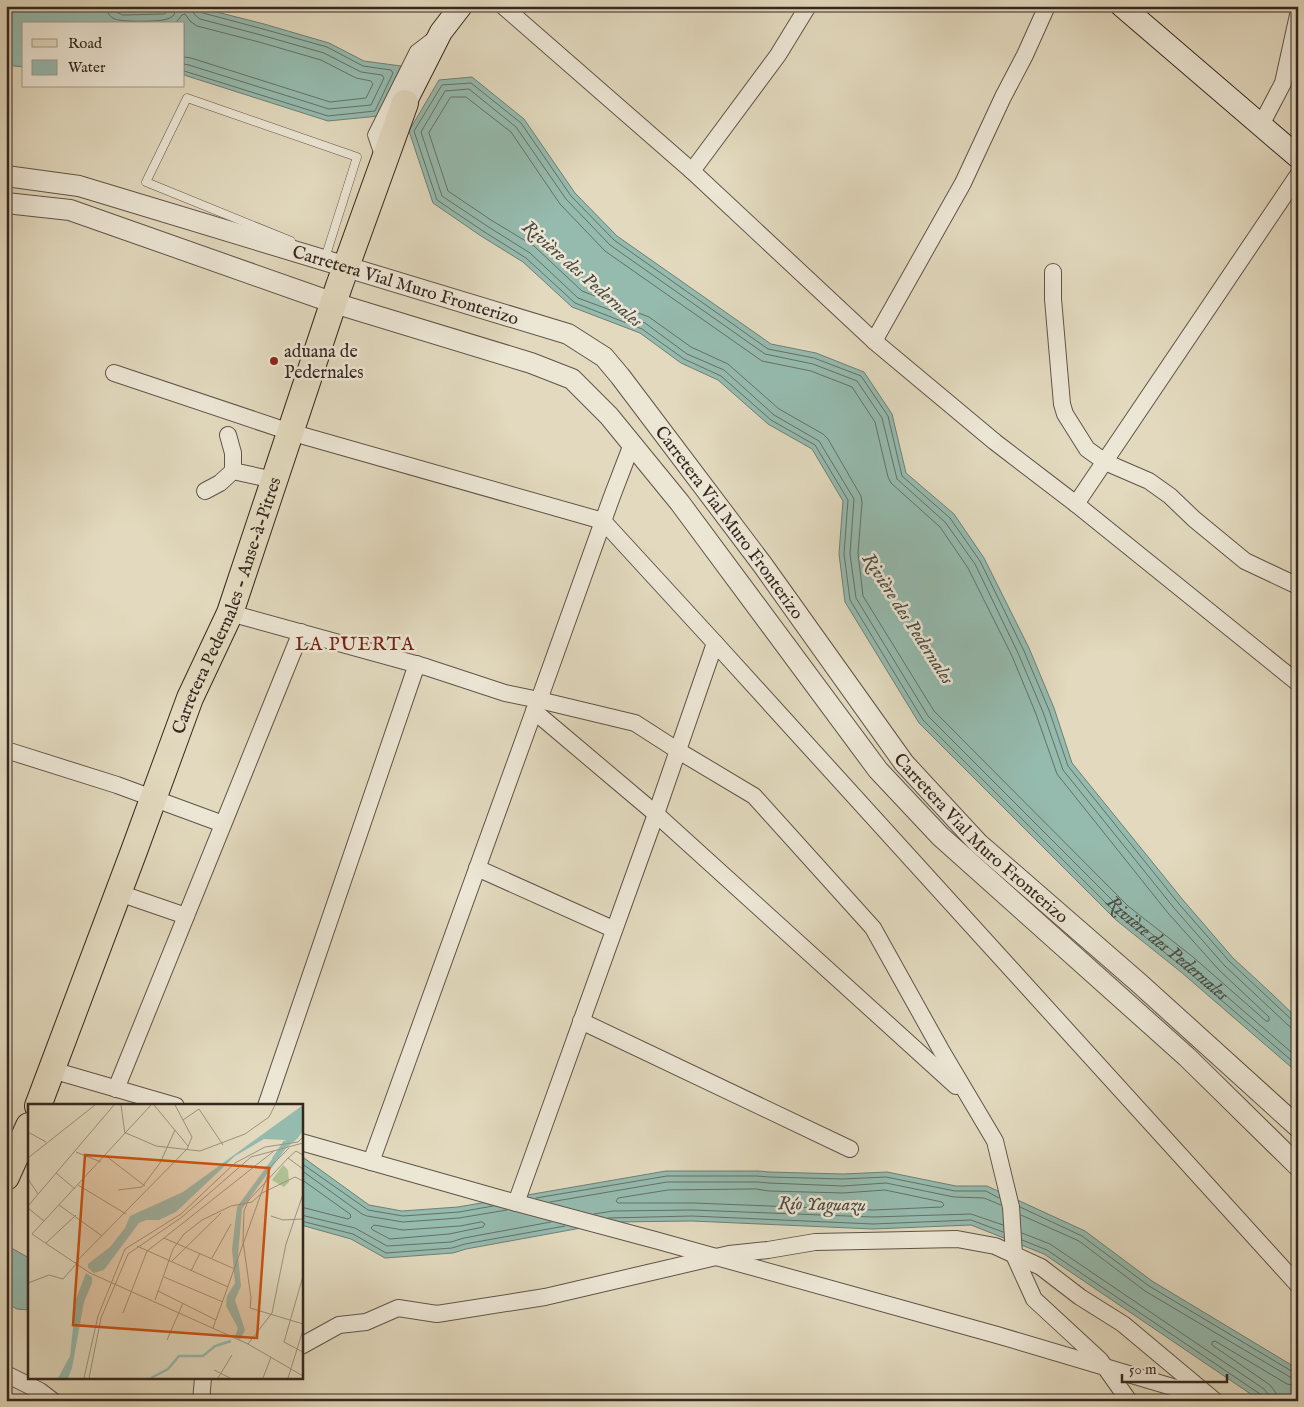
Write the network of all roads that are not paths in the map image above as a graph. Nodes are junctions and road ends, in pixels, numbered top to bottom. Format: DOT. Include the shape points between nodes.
graph roads {
  1 [pos="461,6"];
  2 [pos="503,6"];
  3 [pos="808,6"];
  4 [pos="1047,6"];
  5 [pos="1122,6"];
  6 [pos="1298,15"];
  7 [pos="441,32"];
  8 [pos="405,103"];
  9 [pos="1261,126"];
  10 [pos="1298,157"];
  11 [pos="383,160"];
  12 [pos="692,171"];
  13 [pos="1298,175"];
  14 [pos="6,176"];
  15 [pos="6,203"];
  16 [pos="336,261"];
  17 [pos="1053,272"];
  18 [pos="334,303"];
  19 [pos="874,341"];
  20 [pos="114,373"];
  21 [pos="290,432"];
  22 [pos="228,435"];
  23 [pos="632,444"];
  24 [pos="1104,462"];
  25 [pos="233,471"];
  26 [pos="274,480"];
  27 [pos="205,491"];
  28 [pos="1076,504"];
  29 [pos="602,521"];
  30 [pos="1298,586"];
  31 [pos="230,613"];
  32 [pos="301,632"];
  33 [pos="715,643"];
  34 [pos="417,664"];
  35 [pos="1298,684"];
  36 [pos="536,706"];
  37 [pos="6,750"];
  38 [pos="677,750"];
  39 [pos="656,814"];
  40 [pos="223,824"];
  41 [pos="477,868"];
  42 [pos="119,893"];
  43 [pos="186,916"];
  44 [pos="613,929"];
  45 [pos="580,1021"];
  46 [pos="52,1070"];
  47 [pos="116,1088"];
  48 [pos="970,1098"];
  49 [pos="39,1104"];
  50 [pos="169,1104"];
  51 [pos="267,1104"];
  52 [pos="28,1128"];
  53 [pos="1298,1128"];
  54 [pos="302,1142"];
  55 [pos="850,1149"];
  56 [pos="371,1162"];
  57 [pos="1298,1166"];
  58 [pos="6,1177"];
  59 [pos="516,1203"];
  60 [pos="1014,1255"];
  61 [pos="1298,1285"];
  62 [pos="302,1345"];
  63 [pos="1107,1368"];
  64 [pos="6,1374"];
  65 [pos="203,1380"];
  66 [pos="53,1401"];
  67 [pos="201,1401"];
  68 [pos="1129,1401"];
  69 [pos="1215,1401"];
  70 [pos="1221,1401"];
  1 -- 7 [label="main road"];
  2 -- 12 [label="street"];
  3 -- 12 [label="street" via="778,54"];
  4 -- 19 [label="street" via="963,183"];
  5 -- 9 [label="main road"];
  6 -- 9 [label="street" via="1282,83"];
  7 -- 8 [label="main road"];
  7 -- 11 [label="street" via="416,51 374,135"];
  8 -- 11 [label="main road, Carretera Pedernales - Anse-à-Pitres"];
  9 -- 10 [label="main road"];
  11 -- 16 [label="main road, Carretera Pedernales - Anse-à-Pitres" via="373,193"];
  12 -- 19 [label="street"];
  13 -- 24 [label="street"];
  14 -- 16 [label="street, Carretera Vial Muro Fronterizo" via="79,186"];
  15 -- 18 [label="street, Carretera Vial Muro Fronterizo" via="70,210"];
  16 -- 16 [label="lane" via="146,182 187,98 357,157"];
  16 -- 18 [label="main road, Carretera Pedernales - Anse-à-Pitres"];
  16 -- 53 [label="street, Carretera Vial Muro Fronterizo" via="568,334 604,357 762,564 904,763 978,843 1139,983"];
  17 -- 24 [label="street" via="1062,404 1087,449"];
  18 -- 21 [label="main road, Carretera Pedernales - Anse-à-Pitres"];
  18 -- 23 [label="street, Carretera Vial Muro Fronterizo" via="531,363 572,379"];
  19 -- 28 [label="street" via="995,442"];
  20 -- 21 [label="street"];
  21 -- 26 [label="main road, Carretera Pedernales - Anse-à-Pitres"];
  21 -- 29 [label="street"];
  22 -- 25 [label="street"];
  23 -- 29 [label="street"];
  23 -- 57 [label="street, Carretera Vial Muro Fronterizo" via="680,503 878,770 940,836 1187,1057"];
  24 -- 28 [label="street"];
  24 -- 30 [label="street" via="1149,481 1246,561"];
  25 -- 26 [label="street"];
  25 -- 27 [label="street"];
  26 -- 31 [label="main road, Carretera Pedernales - Anse-à-Pitres"];
  28 -- 35 [label="street"];
  29 -- 33 [label="street"];
  29 -- 36 [label="street"];
  31 -- 32 [label="street"];
  31 -- 42 [label="main road, Carretera Pedernales - Anse-à-Pitres" via="190,698"];
  32 -- 34 [label="street"];
  32 -- 40 [label="street"];
  33 -- 38 [label="street"];
  33 -- 61 [label="street"];
  34 -- 36 [label="street"];
  34 -- 51 [label="street"];
  36 -- 38 [label="street" via="635,723"];
  36 -- 39 [label="street"];
  36 -- 41 [label="street"];
  37 -- 40 [label="street" via="117,785"];
  38 -- 39 [label="street"];
  38 -- 48 [label="street" via="754,796 873,928"];
  39 -- 44 [label="street"];
  39 -- 48 [label="street"];
  40 -- 43 [label="street"];
  41 -- 44 [label="street"];
  41 -- 56 [label="street"];
  42 -- 43 [label="street"];
  42 -- 46 [label="main road, Carretera Pedernales - Anse-à-Pitres"];
  43 -- 47 [label="street"];
  44 -- 45 [label="street"];
  45 -- 55 [label="street"];
  45 -- 59 [label="street"];
  46 -- 47 [label="street"];
  46 -- 49 [label="main road, Carretera Pedernales - Anse-à-Pitres"];
  47 -- 50 [label="street"];
  48 -- 60 [label="street" via="995,1141 1011,1207"];
  52 -- 58 [label="main road"];
  54 -- 56 [label="street"];
  56 -- 59 [label="street"];
  59 -- 63 [label="street"];
  60 -- 62 [label="street" via="994,1246 957,1239 815,1242 728,1254 545,1297 437,1314 398,1308 366,1322 339,1326"];
  60 -- 63 [label="street" via="1034,1300"];
  60 -- 69 [label="street" via="1041,1267 1123,1324"];
  63 -- 68 [label="street"];
  63 -- 70 [label="street"];
  64 -- 66 [label="street"];
  65 -- 67 [label="street"];
}
